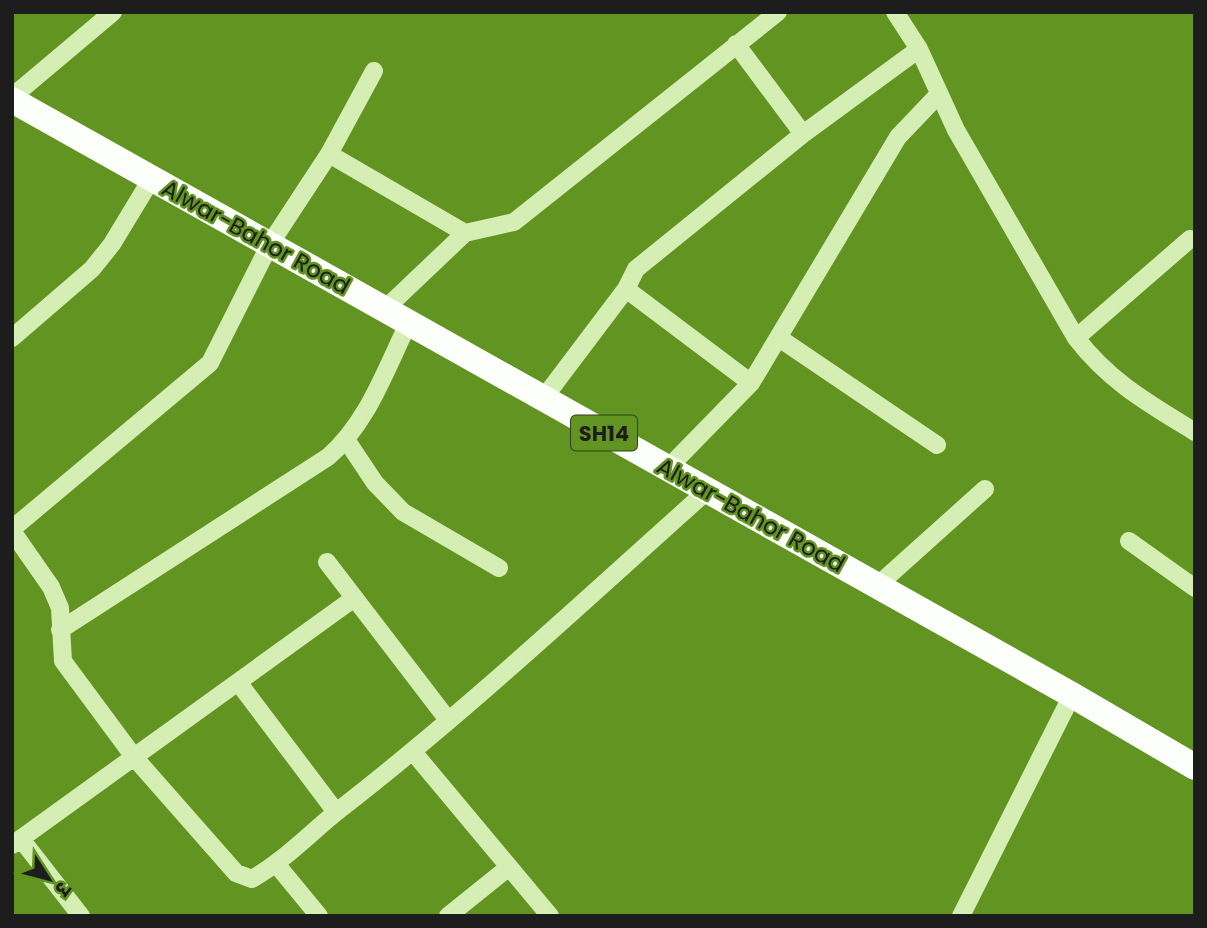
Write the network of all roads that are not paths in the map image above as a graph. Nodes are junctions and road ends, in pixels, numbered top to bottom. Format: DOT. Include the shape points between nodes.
graph roads {
  1 [pos="113,12"];
  2 [pos="778,12"];
  3 [pos="895,12"];
  4 [pos="736,44"];
  5 [pos="919,50"];
  6 [pos="374,71"];
  7 [pos="939,94"];
  8 [pos="12,98"];
  9 [pos="803,134"];
  10 [pos="329,154"];
  11 [pos="152,178"];
  12 [pos="465,233"];
  13 [pos="1191,239"];
  14 [pos="270,244"];
  15 [pos="626,289"];
  16 [pos="385,309"];
  17 [pos="409,322"];
  18 [pos="12,338"];
  19 [pos="779,338"];
  20 [pos="1076,338"];
  21 [pos="751,383"];
  22 [pos="543,399"];
  23 [pos="1195,432"];
  24 [pos="346,442"];
  25 [pos="937,444"];
  26 [pos="668,468"];
  27 [pos="985,489"];
  28 [pos="708,490"];
  29 [pos="12,530"];
  30 [pos="1129,541"];
  31 [pos="18,555"];
  32 [pos="327,562"];
  33 [pos="499,568"];
  34 [pos="877,586"];
  35 [pos="1195,588"];
  36 [pos="354,599"];
  37 [pos="60,630"];
  38 [pos="238,682"];
  39 [pos="1072,695"];
  40 [pos="448,720"];
  41 [pos="414,753"];
  42 [pos="134,757"];
  43 [pos="1195,767"];
  44 [pos="337,812"];
  45 [pos="17,842"];
  46 [pos="277,865"];
  47 [pos="509,867"];
  48 [pos="81,916"];
  49 [pos="319,916"];
  50 [pos="448,916"];
  51 [pos="550,916"];
  52 [pos="961,916"];
  1 -- 8 [label="street"];
  2 -- 4 [label="street"];
  3 -- 5 [label="street"];
  4 -- 9 [label="street"];
  4 -- 12 [label="street" via="514,222"];
  5 -- 7 [label="street"];
  5 -- 9 [label="street"];
  6 -- 10 [label="street"];
  7 -- 19 [label="street" via="898,137"];
  7 -- 20 [label="street"];
  8 -- 11 [label="main road, Alwar-Bahor Road / SH14"];
  9 -- 15 [label="street" via="636,270"];
  10 -- 12 [label="street"];
  10 -- 14 [label="street"];
  11 -- 14 [label="main road, Alwar-Bahor Road / SH14"];
  11 -- 18 [label="street" via="92,269"];
  12 -- 16 [label="street"];
  13 -- 20 [label="street"];
  14 -- 16 [label="main road, Alwar-Bahor Road / SH14"];
  14 -- 29 [label="street" via="210,363"];
  15 -- 21 [label="street"];
  15 -- 22 [label="street"];
  16 -- 17 [label="main road, Alwar-Bahor Road / SH14"];
  17 -- 22 [label="main road, Alwar-Bahor Road / SH14"];
  17 -- 24 [label="street"];
  19 -- 21 [label="street"];
  19 -- 25 [label="street"];
  20 -- 23 [label="street" via="1097,366 1121,386"];
  21 -- 26 [label="street"];
  22 -- 26 [label="main road, Alwar-Bahor Road / SH14"];
  24 -- 33 [label="street" via="403,512"];
  24 -- 37 [label="street"];
  26 -- 28 [label="main road, Alwar-Bahor Road / SH14"];
  27 -- 34 [label="street"];
  28 -- 34 [label="main road, Alwar-Bahor Road / SH14"];
  28 -- 40 [label="street"];
  29 -- 31 [label="street"];
  30 -- 35 [label="street"];
  31 -- 37 [label="street" via="51,587 60,608"];
  32 -- 36 [label="street"];
  34 -- 39 [label="main road, Alwar-Bahor Road / SH14"];
  36 -- 38 [label="street"];
  36 -- 40 [label="street"];
  37 -- 42 [label="street" via="63,661"];
  38 -- 42 [label="street"];
  38 -- 44 [label="street"];
  39 -- 43 [label="main road, Alwar-Bahor Road / SH14"];
  39 -- 52 [label="street"];
  40 -- 41 [label="street"];
  41 -- 44 [label="street"];
  41 -- 47 [label="street"];
  42 -- 45 [label="street"];
  42 -- 46 [label="street" via="236,873 252,879"];
  44 -- 46 [label="street"];
  45 -- 48 [label="street"];
  46 -- 49 [label="street"];
  47 -- 50 [label="street"];
  47 -- 51 [label="street"];
}
